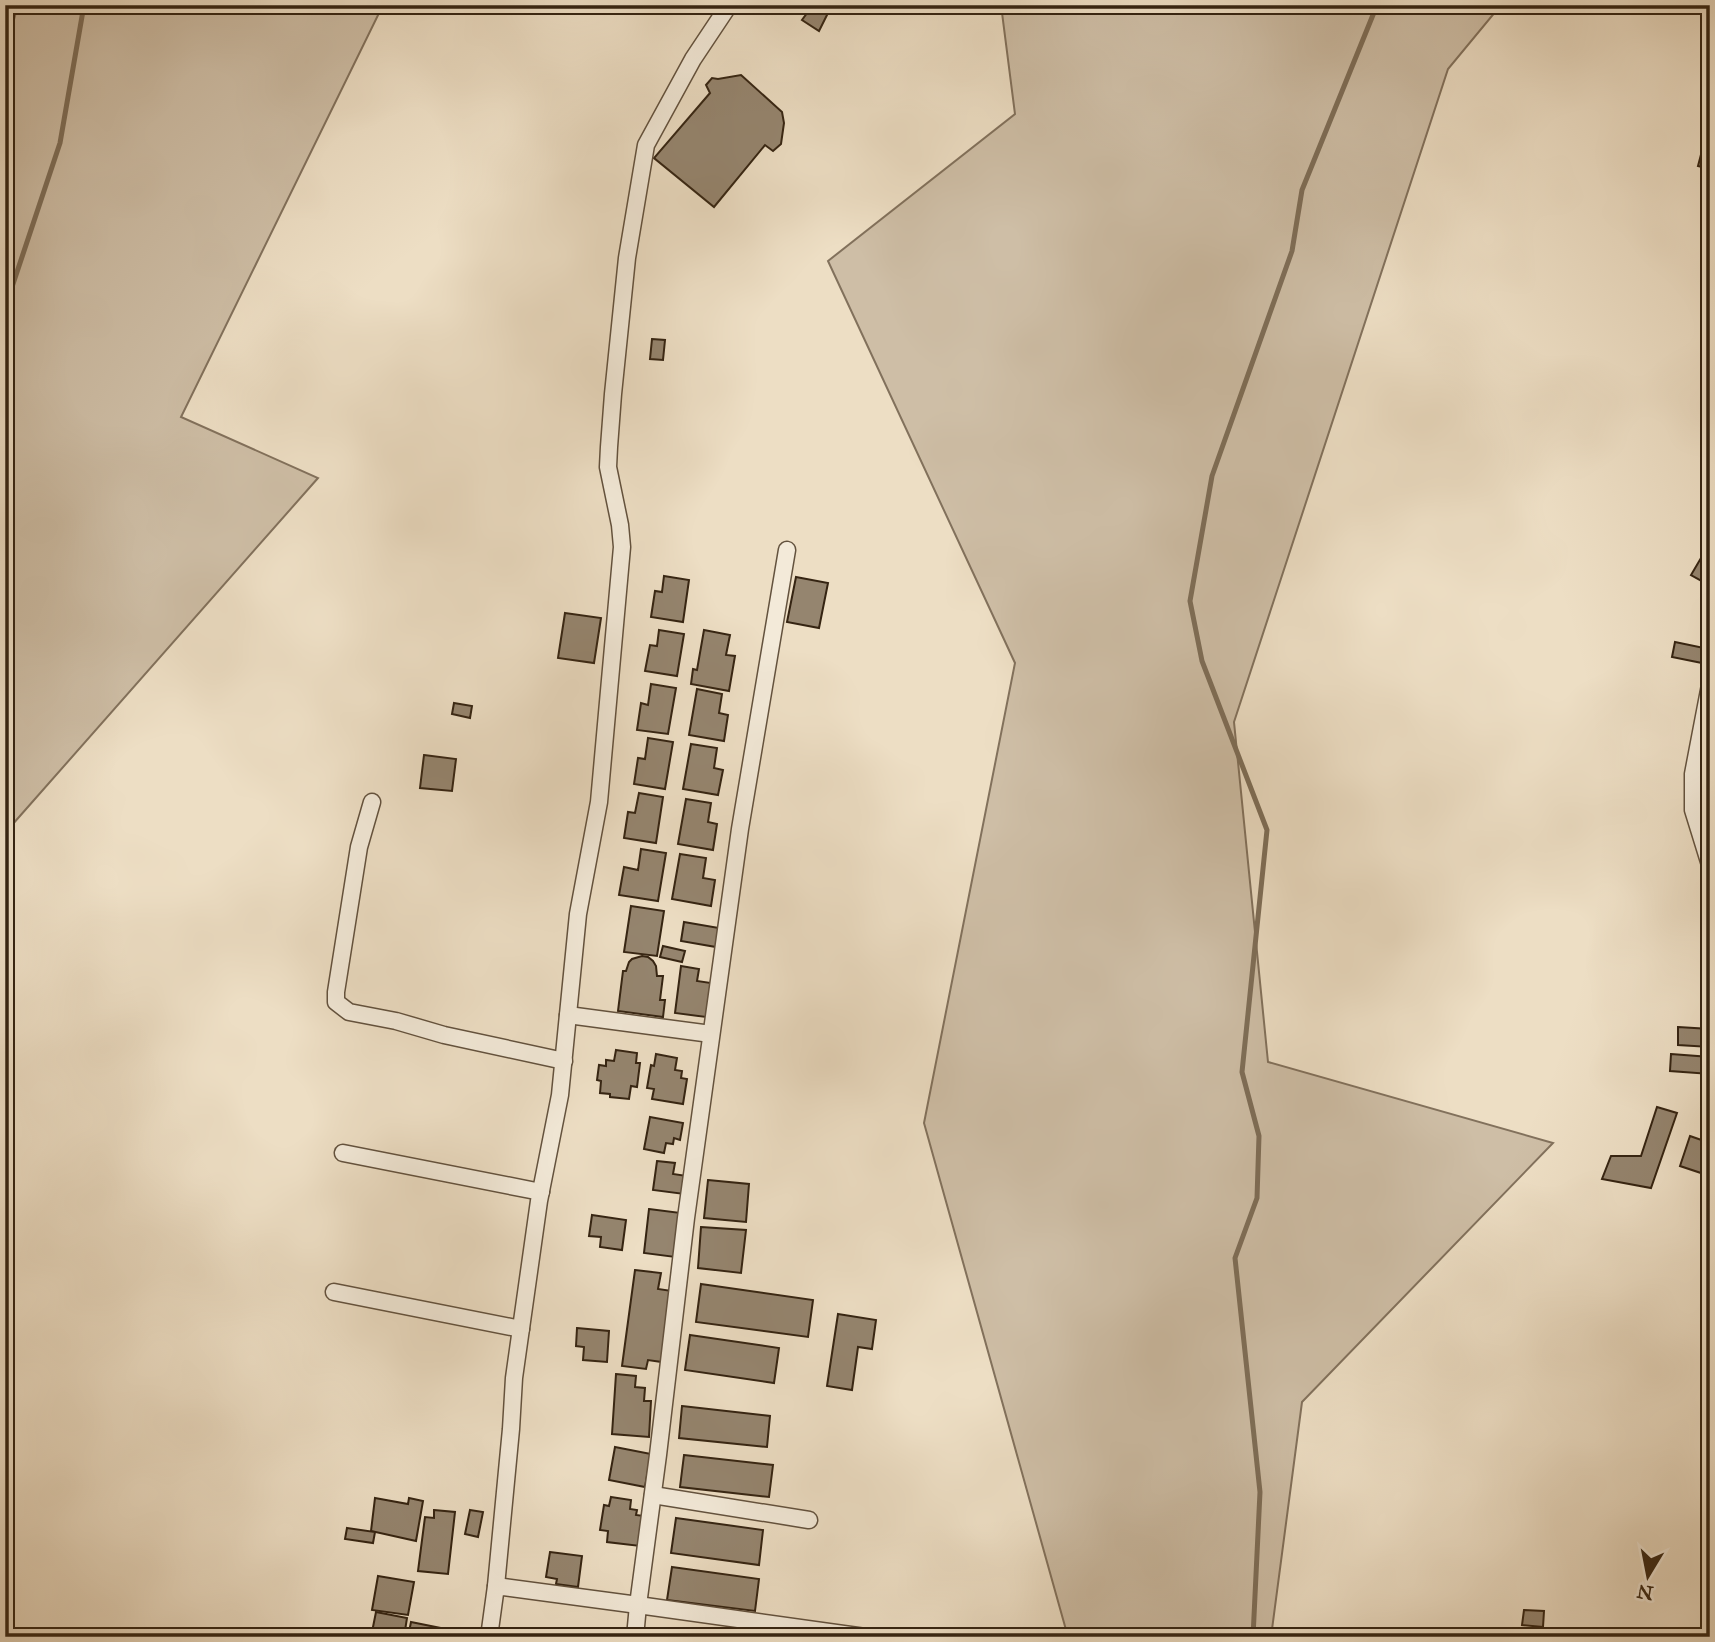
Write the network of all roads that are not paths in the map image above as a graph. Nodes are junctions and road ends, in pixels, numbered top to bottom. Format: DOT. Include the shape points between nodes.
graph roads {
  1 [pos="729,5"];
  2 [pos="787,550"];
  3 [pos="1710,685"];
  4 [pos="372,802"];
  5 [pos="1710,865"];
  6 [pos="568,1015"];
  7 [pos="711,1034"];
  8 [pos="564,1061"];
  9 [pos="343,1153"];
  10 [pos="541,1192"];
  11 [pos="334,1293"];
  12 [pos="521,1329"];
  13 [pos="653,1494"];
  14 [pos="809,1520"];
  15 [pos="496,1586"];
  16 [pos="638,1605"];
  17 [pos="765,1630"];
  18 [pos="489,1637"];
  19 [pos="635,1637"];
  20 [pos="865,1637"];
  1 -- 6 [label="street" via="646,145 627,258 608,467 622,547 599,802 578,914"];
  2 -- 7 [label="street"];
  3 -- 5 [label="street" via="1693,774 1693,810"];
  4 -- 8 [label="street" via="359,846 336,1002 349,1012"];
  6 -- 7 [label="street"];
  6 -- 8 [label="street"];
  7 -- 13 [label="street"];
  8 -- 10 [label="street"];
  9 -- 10 [label="street"];
  10 -- 12 [label="street"];
  11 -- 12 [label="street"];
  12 -- 15 [label="street"];
  13 -- 14 [label="street"];
  13 -- 16 [label="street"];
  15 -- 16 [label="street"];
  15 -- 18 [label="street"];
  16 -- 17 [label="street"];
  16 -- 19 [label="street"];
  17 -- 20 [label="street"];
}
